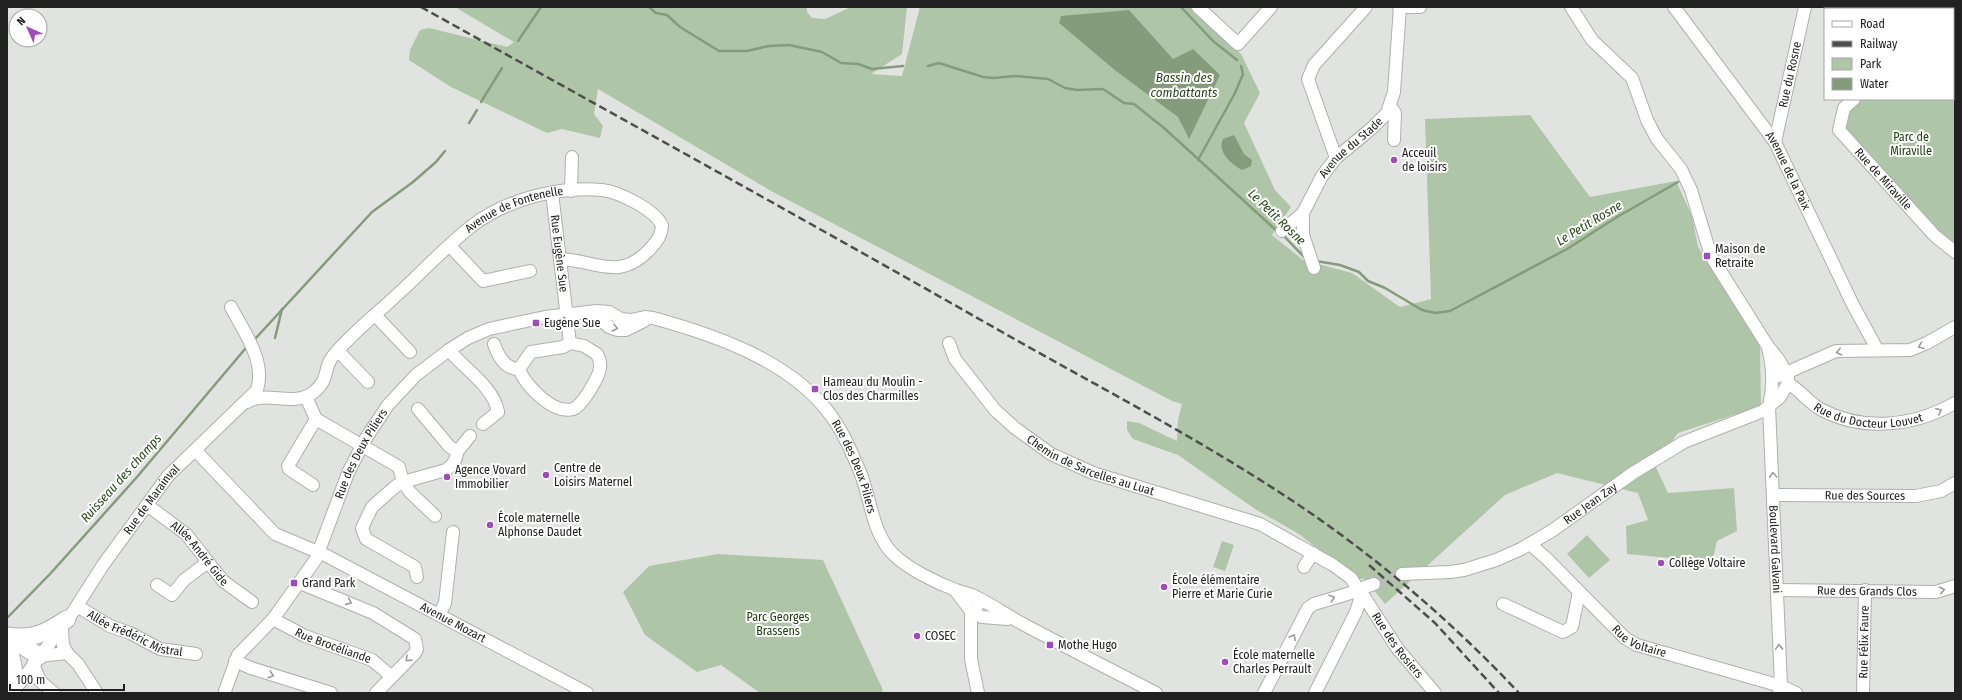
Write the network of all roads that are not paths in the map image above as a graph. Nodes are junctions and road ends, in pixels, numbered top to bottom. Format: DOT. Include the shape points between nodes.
graph roads {
  1 [pos="1198,7"];
  2 [pos="1270,7"];
  3 [pos="1366,7"];
  4 [pos="1400,7"];
  5 [pos="1420,7"];
  6 [pos="1571,7"];
  7 [pos="1674,7"];
  8 [pos="1805,7"];
  9 [pos="1853,100"];
  10 [pos="1390,106"];
  11 [pos="1394,140"];
  12 [pos="1775,142"];
  13 [pos="572,157"];
  14 [pos="1336,158"];
  15 [pos="571,191"];
  16 [pos="552,193"];
  17 [pos="1303,213"];
  18 [pos="1282,231"];
  19 [pos="450,246"];
  20 [pos="1955,252"];
  21 [pos="560,260"];
  22 [pos="1314,268"];
  23 [pos="530,271"];
  24 [pos="231,307"];
  25 [pos="566,314"];
  26 [pos="375,315"];
  27 [pos="1955,327"];
  28 [pos="570,343"];
  29 [pos="949,343"];
  30 [pos="494,344"];
  31 [pos="1767,345"];
  32 [pos="1877,349"];
  33 [pos="449,350"];
  34 [pos="338,351"];
  35 [pos="410,352"];
  36 [pos="519,369"];
  37 [pos="368,382"];
  38 [pos="1783,385"];
  39 [pos="306,397"];
  40 [pos="247,402"];
  41 [pos="1955,403"];
  42 [pos="1769,406"];
  43 [pos="418,409"];
  44 [pos="316,420"];
  45 [pos="483,424"];
  46 [pos="470,436"];
  47 [pos="362,446"];
  48 [pos="195,450"];
  49 [pos="457,452"];
  50 [pos="403,482"];
  51 [pos="1955,483"];
  52 [pos="313,485"];
  53 [pos="1774,495"];
  54 [pos="147,506"];
  55 [pos="435,516"];
  56 [pos="1273,530"];
  57 [pos="454,532"];
  58 [pos="1530,544"];
  59 [pos="318,553"];
  60 [pos="1313,553"];
  61 [pos="208,562"];
  62 [pos="1304,567"];
  63 [pos="416,572"];
  64 [pos="1402,574"];
  65 [pos="300,583"];
  66 [pos="157,585"];
  67 [pos="1955,586"];
  68 [pos="955,590"];
  69 [pos="1362,590"];
  70 [pos="1778,590"];
  71 [pos="1864,590"];
  72 [pos="1579,592"];
  73 [pos="982,601"];
  74 [pos="252,602"];
  75 [pos="1503,604"];
  76 [pos="971,612"];
  77 [pos="439,615"];
  78 [pos="69,617"];
  79 [pos="982,617"];
  80 [pos="273,619"];
  81 [pos="1015,620"];
  82 [pos="8,643"];
  83 [pos="971,644"];
  84 [pos="67,653"];
  85 [pos="196,654"];
  86 [pos="38,657"];
  87 [pos="235,661"];
  88 [pos="391,676"];
  89 [pos="22,679"];
  90 [pos="40,681"];
  91 [pos="1780,690"];
  92 [pos="225,692"];
  93 [pos="12,693"];
  94 [pos="54,693"];
  95 [pos="98,693"];
  96 [pos="331,693"];
  97 [pos="376,693"];
  98 [pos="587,693"];
  99 [pos="978,693"];
  100 [pos="1156,693"];
  101 [pos="1264,693"];
  102 [pos="1315,693"];
  103 [pos="1435,693"];
  104 [pos="1796,693"];
  105 [pos="1863,693"];
  1 -- 2 [label="street" via="1238,44"];
  3 -- 14 [label="street" via="1314,65 1308,80"];
  4 -- 5 [label="street"];
  4 -- 10 [label="street, Avenue du Stade" via="1394,92"];
  6 -- 31 [label="street" via="1592,40 1632,78 1647,120 1657,139 1681,169 1694,197 1711,256"];
  7 -- 12 [label="street, Avenue de la Paix"];
  8 -- 12 [label="street, Rue du Rosne"];
  9 -- 20 [label="street, Rue de Miraville" via="1844,108 1839,130 1935,236"];
  10 -- 11 [label="street" via="1395,113"];
  10 -- 14 [label="street, Avenue du Stade" via="1383,118"];
  12 -- 32 [label="street, Avenue de la Paix" via="1853,305"];
  13 -- 15 [label="street"];
  14 -- 17 [label="street, Avenue du Stade" via="1322,176"];
  15 -- 16 [label="street, Avenue de Fontenelle"];
  15 -- 21 [label="street, Avenue de Fontenelle" via="608,190 656,217 662,226 657,241 645,254 625,267 612,268"];
  16 -- 19 [label="street, Avenue de Fontenelle" via="529,198 491,213"];
  16 -- 21 [label="street, Rue Eugène Sue"];
  17 -- 18 [label="street, Avenue du Stade"];
  17 -- 22 [label="street" via="1303,234"];
  19 -- 23 [label="street" via="483,281"];
  19 -- 26 [label="street, Avenue de Fontenelle"];
  21 -- 25 [label="street, Rue Eugène Sue"];
  24 -- 40 [label="street, Rue de Marainval" via="259,365 257,390"];
  25 -- 28 [label="street, Rue Eugène Sue"];
  25 -- 33 [label="street, Rue des Deux Piliers" via="489,329"];
  25 -- 68 [label="street, Rue des Deux Piliers" via="581,312 597,316 609,327 618,330 626,330 638,322 653,318 704,332 782,371 811,393 832,416 849,445 877,528 893,554 907,565"];
  26 -- 34 [label="street, Avenue de Fontenelle"];
  26 -- 35 [label="street"];
  27 -- 32 [label="street, one-way" via="1910,350"];
  28 -- 36 [label="street" via="563,347 531,352"];
  28 -- 36 [label="street" via="592,350 597,354 600,364 594,382 574,409 567,410 550,404 530,388"];
  29 -- 56 [label="street, Chemin de Sarcelles au Luat" via="955,359 995,410 1051,454 1093,473 1242,517"];
  30 -- 36 [label="street" via="504,362 512,369"];
  31 -- 38 [label="street" via="1779,360"];
  31 -- 38 [label="street" via="1773,379"];
  32 -- 38 [label="street, one-way" via="1836,351"];
  33 -- 45 [label="street" via="467,367 502,413"];
  33 -- 47 [label="street, Rue des Deux Piliers" via="416,375 400,391 378,419"];
  34 -- 37 [label="street"];
  34 -- 39 [label="street, Avenue de Fontenelle" via="330,361 325,380"];
  38 -- 41 [label="street, Rue du Docteur Louvet, one-way" via="1802,392 1822,410 1853,422 1893,423 1918,420"];
  38 -- 42 [label="street"];
  39 -- 40 [label="street" via="256,399"];
  39 -- 44 [label="street"];
  40 -- 48 [label="street, Rue de Marainval"];
  53 -- 42 [label="street, Boulevard Galvani, one-way"];
  42 -- 58 [label="street, Rue Jean Zay" via="1763,411 1684,442 1633,473"];
  43 -- 49 [label="street"];
  44 -- 47 [label="street"];
  44 -- 52 [label="street" via="288,466 289,470"];
  46 -- 49 [label="street"];
  47 -- 50 [label="street" via="398,467"];
  47 -- 59 [label="street, Rue des Deux Piliers" via="348,473"];
  48 -- 54 [label="street, Rue de Marainval" via="168,476"];
  48 -- 59 [label="street, Avenue Mozart" via="275,534"];
  49 -- 50 [label="street" via="452,466 446,470"];
  50 -- 55 [label="street"];
  50 -- 63 [label="street" via="372,507 362,528 366,539"];
  51 -- 53 [label="street, Rue des Sources" via="1916,496"];
  53 -- 70 [label="street, Boulevard Galvani"];
  54 -- 61 [label="street, Allée André Gide" via="186,534"];
  54 -- 78 [label="street, Rue de Marainval" via="103,565"];
  56 -- 60 [label="street, Rue des Rosiers"];
  57 -- 77 [label="street" via="445,603"];
  58 -- 64 [label="street, Rue Jean Zay" via="1496,560 1464,570"];
  58 -- 72 [label="street, Rue Voltaire"];
  59 -- 65 [label="street, Rue des Deux Piliers"];
  59 -- 77 [label="street, Avenue Mozart"];
  60 -- 62 [label="street"];
  60 -- 69 [label="street, Rue des Rosiers" via="1351,578"];
  61 -- 66 [label="street" via="184,580 172,595"];
  61 -- 74 [label="street, Allée André Gide" via="224,581"];
  65 -- 80 [label="street, Rue des Deux Piliers"];
  65 -- 88 [label="street, one-way" via="373,613 415,639 417,649"];
  71 -- 67 [label="street, Rue des Grands Clos, one-way" via="1936,592"];
  68 -- 73 [label="street, Rue des Deux Piliers"];
  68 -- 76 [label="street, Rue des Deux Piliers"];
  101 -- 69 [label="street, one-way" via="1308,608"];
  69 -- 102 [label="street" via="1356,612"];
  69 -- 103 [label="street, Rue des Rosiers" via="1397,648"];
  70 -- 71 [label="street, Rue des Grands Clos"];
  91 -- 70 [label="street, Boulevard Galvani, one-way"];
  71 -- 105 [label="street, Rue Félix Faure"];
  72 -- 75 [label="street" via="1572,627 1564,632"];
  72 -- 91 [label="street, Rue Voltaire" via="1625,638 1637,645"];
  73 -- 76 [label="street"];
  73 -- 79 [label="street"];
  73 -- 81 [label="street, Rue des Deux Piliers"];
  76 -- 79 [label="street, Rue des Deux Piliers"];
  76 -- 83 [label="street"];
  77 -- 98 [label="street, Avenue Mozart"];
  78 -- 82 [label="highway" via="49,631"];
  78 -- 84 [label="street" via="63,645"];
  78 -- 85 [label="street, Allée Frédéric Mistral" via="130,633 160,649"];
  78 -- 86 [label="street, Rue de Marainval"];
  79 -- 81 [label="street, Rue des Deux Piliers"];
  79 -- 83 [label="street"];
  80 -- 87 [label="street, Rue des Deux Piliers"];
  80 -- 88 [label="street, Rue Brocéliande" via="305,636 372,660"];
  81 -- 100 [label="street, Rue des Deux Piliers"];
  82 -- 86 [label="highway"];
  82 -- 93 [label="highway" via="13,664"];
  83 -- 99 [label="street" via="971,659"];
  84 -- 86 [label="street"];
  84 -- 95 [label="street"];
  86 -- 89 [label="street, Rue de Marainval"];
  86 -- 90 [label="street"];
  87 -- 92 [label="street, Rue des Deux Piliers"];
  87 -- 96 [label="street, one-way"];
  88 -- 97 [label="street"];
  89 -- 90 [label="street"];
  89 -- 93 [label="street, Rue de Marainval"];
  90 -- 94 [label="street"];
  91 -- 104 [label="street, Rue Voltaire"];
}
